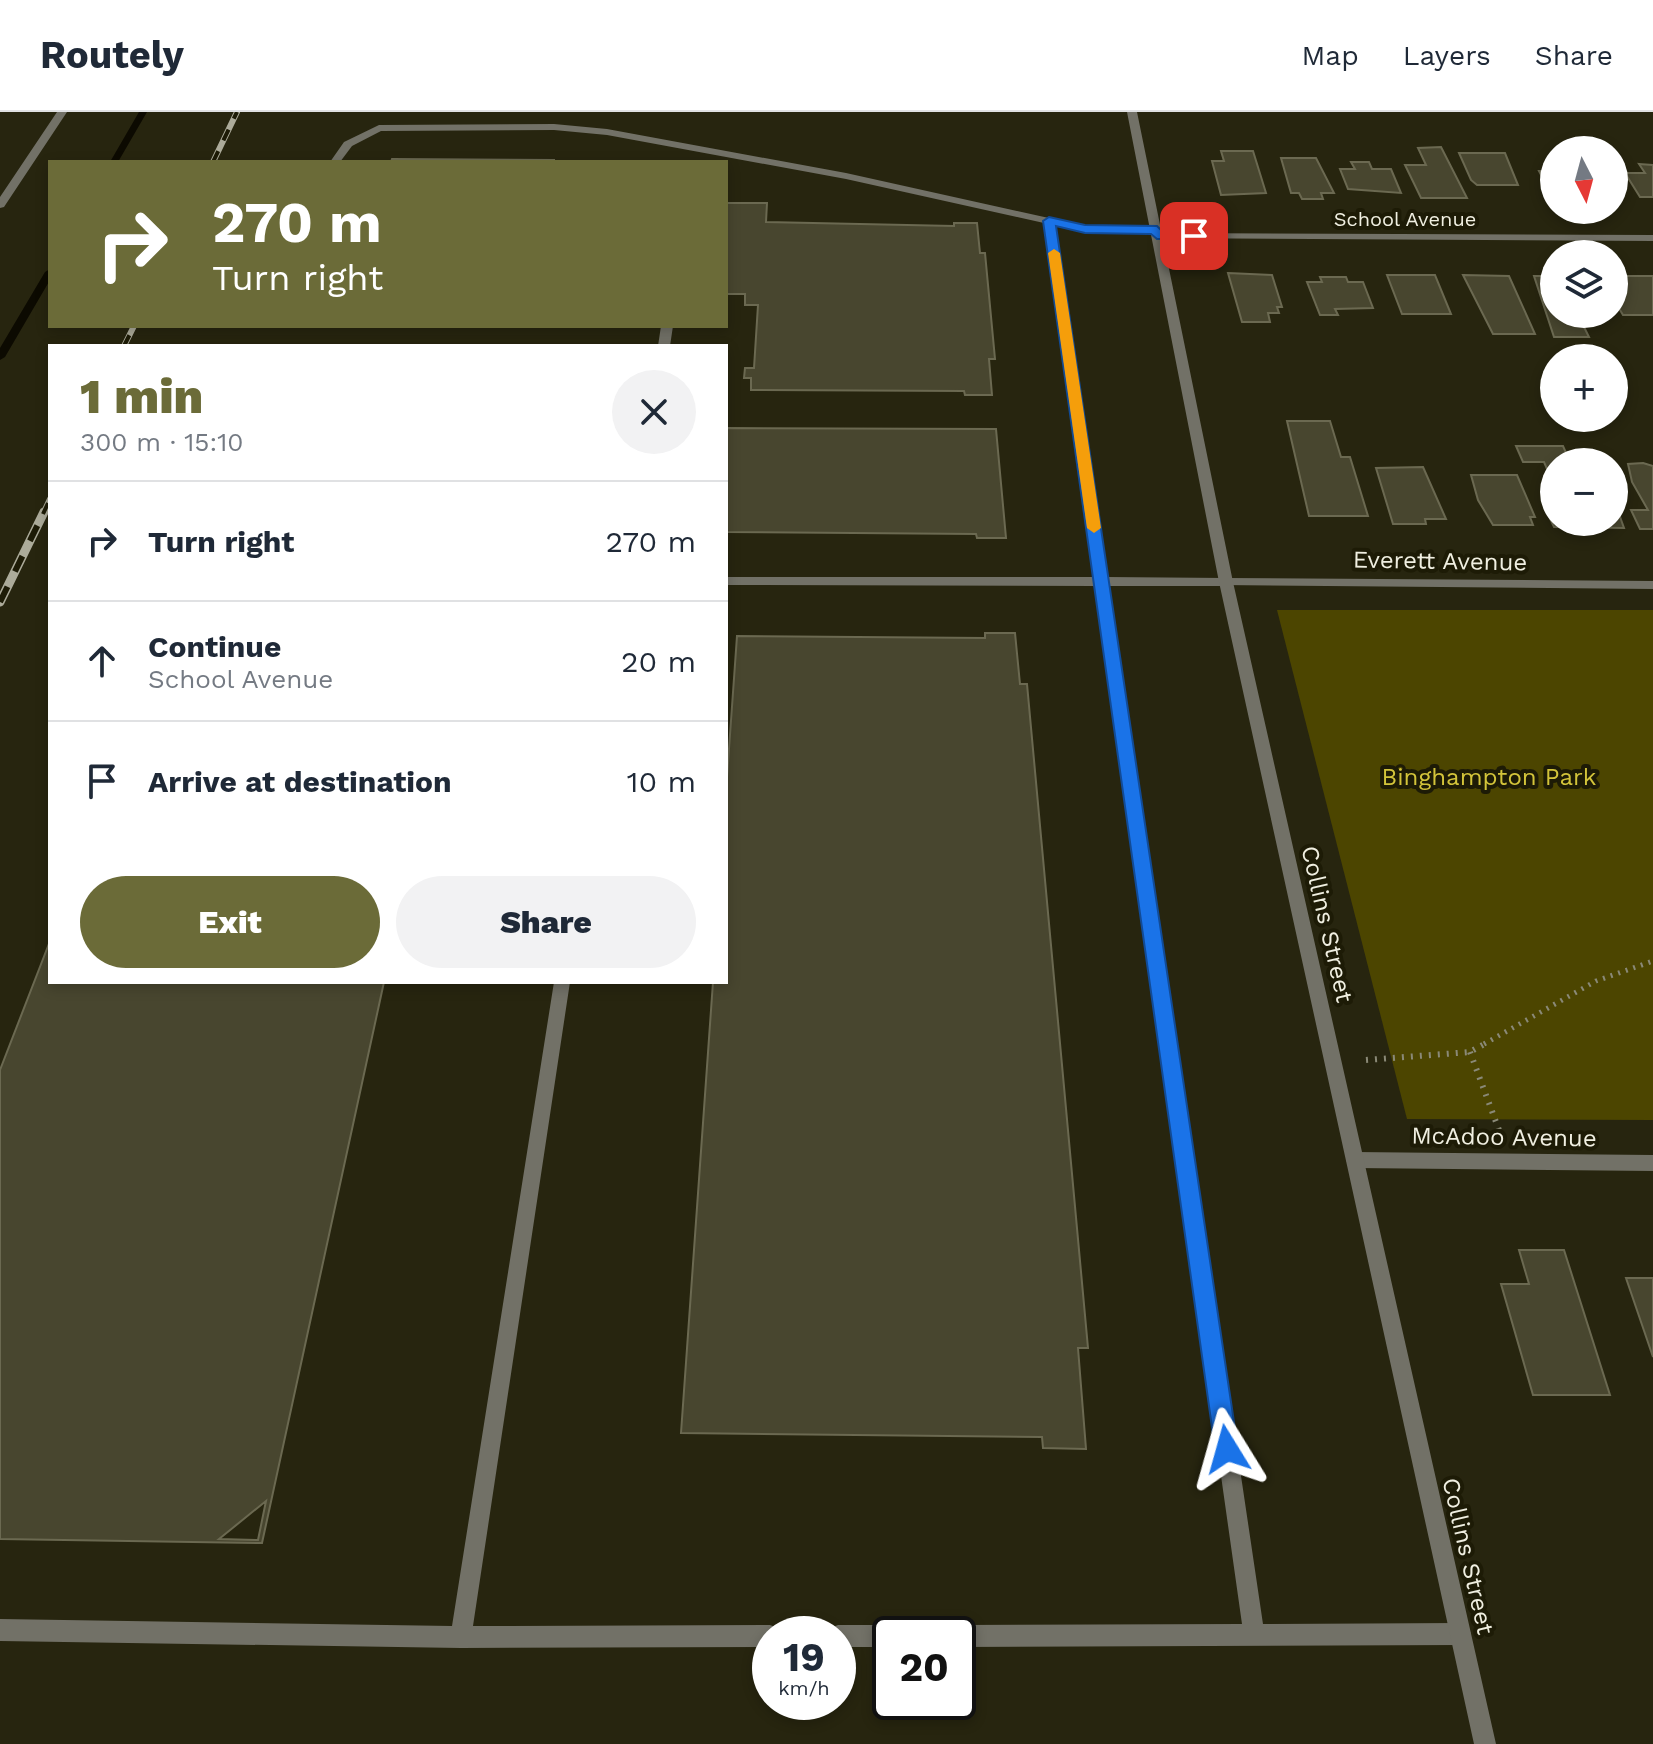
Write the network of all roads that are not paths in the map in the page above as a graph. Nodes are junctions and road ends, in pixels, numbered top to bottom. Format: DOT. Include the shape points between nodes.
graph roads {
  1 [pos="62,112"];
  2 [pos="1132,112"];
  3 [pos="336,160"];
  4 [pos="0,205"];
  5 [pos="1049,221"];
  6 [pos="1157,233"];
  7 [pos="1653,238"];
  8 [pos="1101,579"];
  9 [pos="728,581"];
  10 [pos="1226,582"];
  11 [pos="1653,585"];
  12 [pos="562,984"];
  13 [pos="1355,1160"];
  14 [pos="1653,1163"];
  15 [pos="0,1630"];
  16 [pos="1460,1634"];
  17 [pos="752,1636"];
  18 [pos="976,1636"];
  19 [pos="1254,1636"];
  20 [pos="461,1637"];
  21 [pos="1485,1744"];
  1 -- 4 [label="street"];
  2 -- 6 [label="street, Collins Street"];
  3 -- 5 [label="street, School Avenue" via="348,144 379,128 554,127 846,176"];
  5 -- 6 [label="street, School Avenue"];
  5 -- 8 [label="street"];
  6 -- 7 [label="street, School Avenue"];
  6 -- 10 [label="street, Collins Street"];
  8 -- 9 [label="street, Everett Avenue"];
  8 -- 10 [label="street, Everett Avenue"];
  8 -- 19 [label="street"];
  10 -- 11 [label="street, Everett Avenue"];
  10 -- 13 [label="street, Collins Street"];
  12 -- 20 [label="street"];
  13 -- 14 [label="street, McAdoo Avenue"];
  13 -- 16 [label="street, Collins Street"];
  15 -- 20 [label="street"];
  16 -- 19 [label="street"];
  16 -- 21 [label="street, Collins Street"];
  17 -- 20 [label="street"];
  18 -- 19 [label="street"];
}
